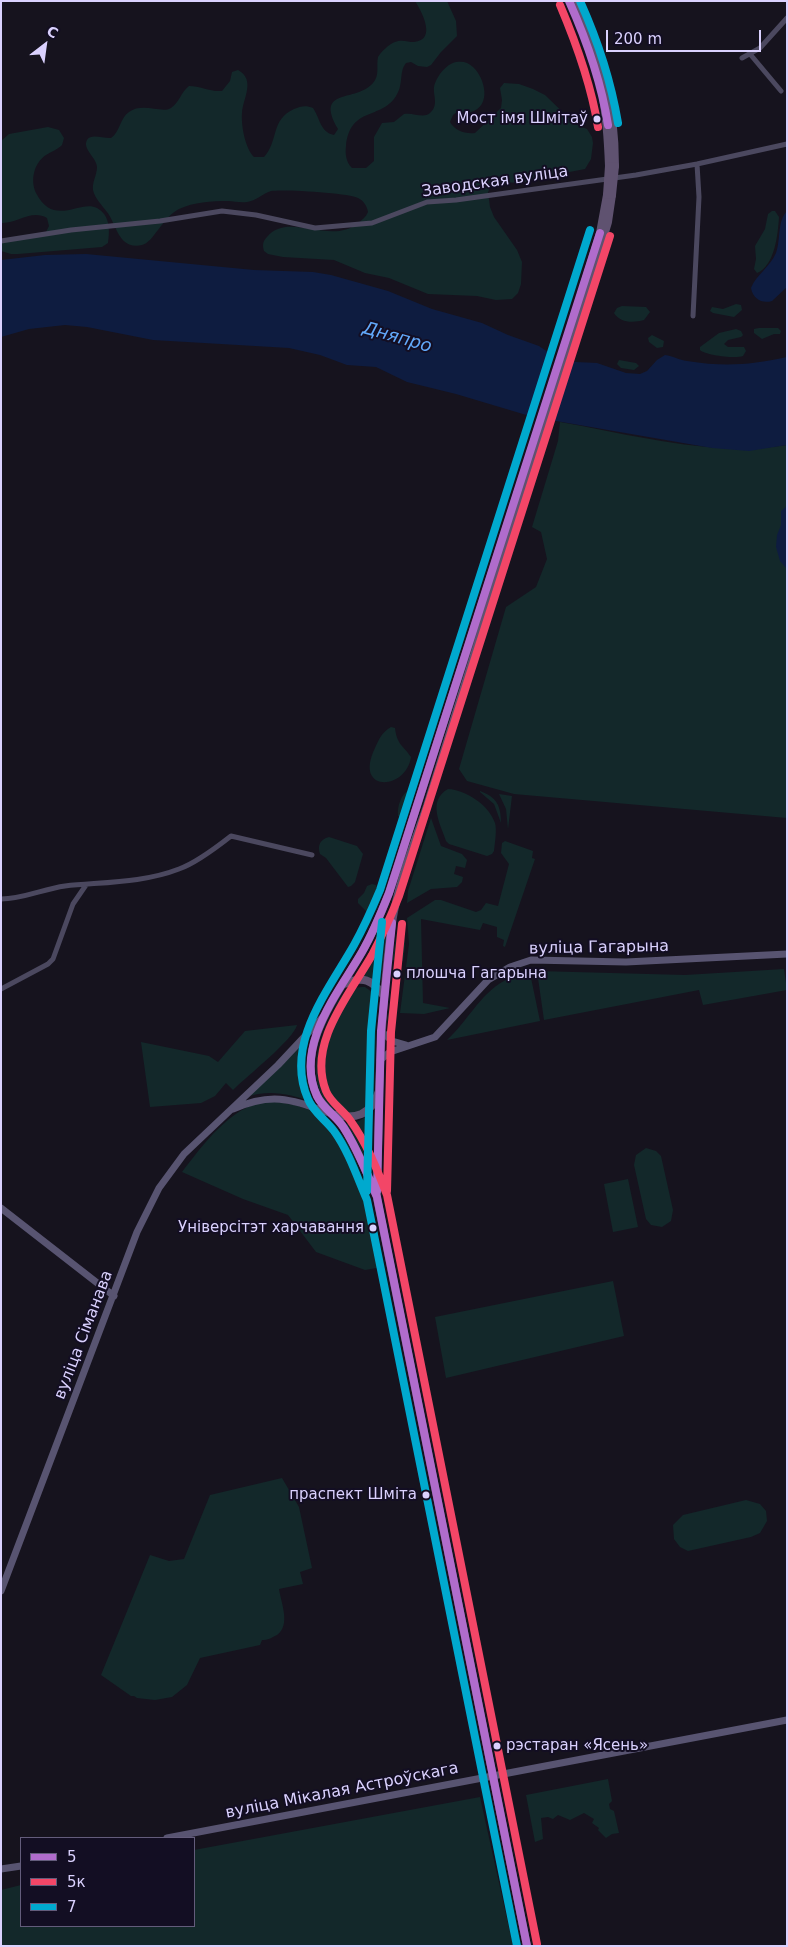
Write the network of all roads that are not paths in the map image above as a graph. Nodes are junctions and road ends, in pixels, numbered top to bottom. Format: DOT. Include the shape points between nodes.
graph roads {
  1 [pos="570,1"];
  2 [pos="575,1"];
  3 [pos="787,18"];
  4 [pos="750,54"];
  5 [pos="742,58"];
  6 [pos="781,91"];
  7 [pos="787,144"];
  8 [pos="697,164"];
  9 [pos="612,166"];
  10 [pos="1,242"];
  11 [pos="693,316"];
  12 [pos="510,528"];
  13 [pos="312,855"];
  14 [pos="86,885"];
  15 [pos="1,899"];
  16 [pos="787,954"];
  17 [pos="343,984"];
  18 [pos="1,989"];
  19 [pos="384,996"];
  20 [pos="322,1016"];
  21 [pos="381,1031"];
  22 [pos="412,1045"];
  23 [pos="380,1060"];
  24 [pos="379,1091"];
  25 [pos="228,1111"];
  26 [pos="332,1114"];
  27 [pos="377,1197"];
  28 [pos="1,1208"];
  29 [pos="114,1296"];
  30 [pos="1,1591"];
  31 [pos="787,1720"];
  32 [pos="494,1776"];
  33 [pos="172,1837"];
  34 [pos="20,1866"];
  35 [pos="1,1869"];
  36 [pos="527,1946"];
  1 -- 9 [label="main road" via="598,70"];
  2 -- 9 [label="main road" via="607,83 614,124"];
  3 -- 4 [label="street" via="760,48"];
  4 -- 5 [label="street"];
  4 -- 6 [label="street"];
  7 -- 8 [label="street, Заводская вуліца"];
  8 -- 10 [label="street, Заводская вуліца" via="593,182 427,202 372,223 315,228 222,211"];
  8 -- 11 [label="street" via="699,197"];
  9 -- 12 [label="main road, bridge" via="606,231"];
  12 -- 17 [label="main road" via="389,894 377,924"];
  12 -- 19 [label="main road" via="400,887 392,923"];
  13 -- 14 [label="street" via="231,836 180,869 113,883"];
  14 -- 15 [label="street" via="63,886"];
  14 -- 18 [label="street" via="73,904 53,959"];
  16 -- 22 [label="main road, вуліца Гагарына" via="626,962 531,960 488,980 435,1037"];
  17 -- 19 [label="main road" via="362,978 370,981"];
  17 -- 20 [label="main road"];
  19 -- 21 [label="main road"];
  20 -- 25 [label="main road, вуліца Сіманава" via="278,1065"];
  20 -- 26 [label="main road" via="313,1050 312,1076 318,1096"];
  21 -- 22 [label="main road" via="397,1044"];
  21 -- 23 [label="main road"];
  22 -- 23 [label="main road, вуліца Гагарына" via="390,1052"];
  23 -- 24 [label="main road"];
  24 -- 26 [label="main road" via="375,1102 363,1113 354,1117"];
  24 -- 27 [label="main road"];
  25 -- 26 [label="main road, вуліца Сіманава" via="264,1098 290,1100"];
  25 -- 29 [label="main road, вуліца Сіманава" via="184,1154 159,1188 137,1232"];
  26 -- 27 [label="main road" via="347,1133"];
  27 -- 32 [label="main road"];
  28 -- 29 [label="main road"];
  29 -- 30 [label="main road, вуліца Сіманава"];
  31 -- 32 [label="main road, вуліца Мікалая Астроўскага"];
  32 -- 33 [label="main road, вуліца Мікалая Астроўскага"];
  32 -- 36 [label="main road"];
  34 -- 35 [label="main road"];
}
